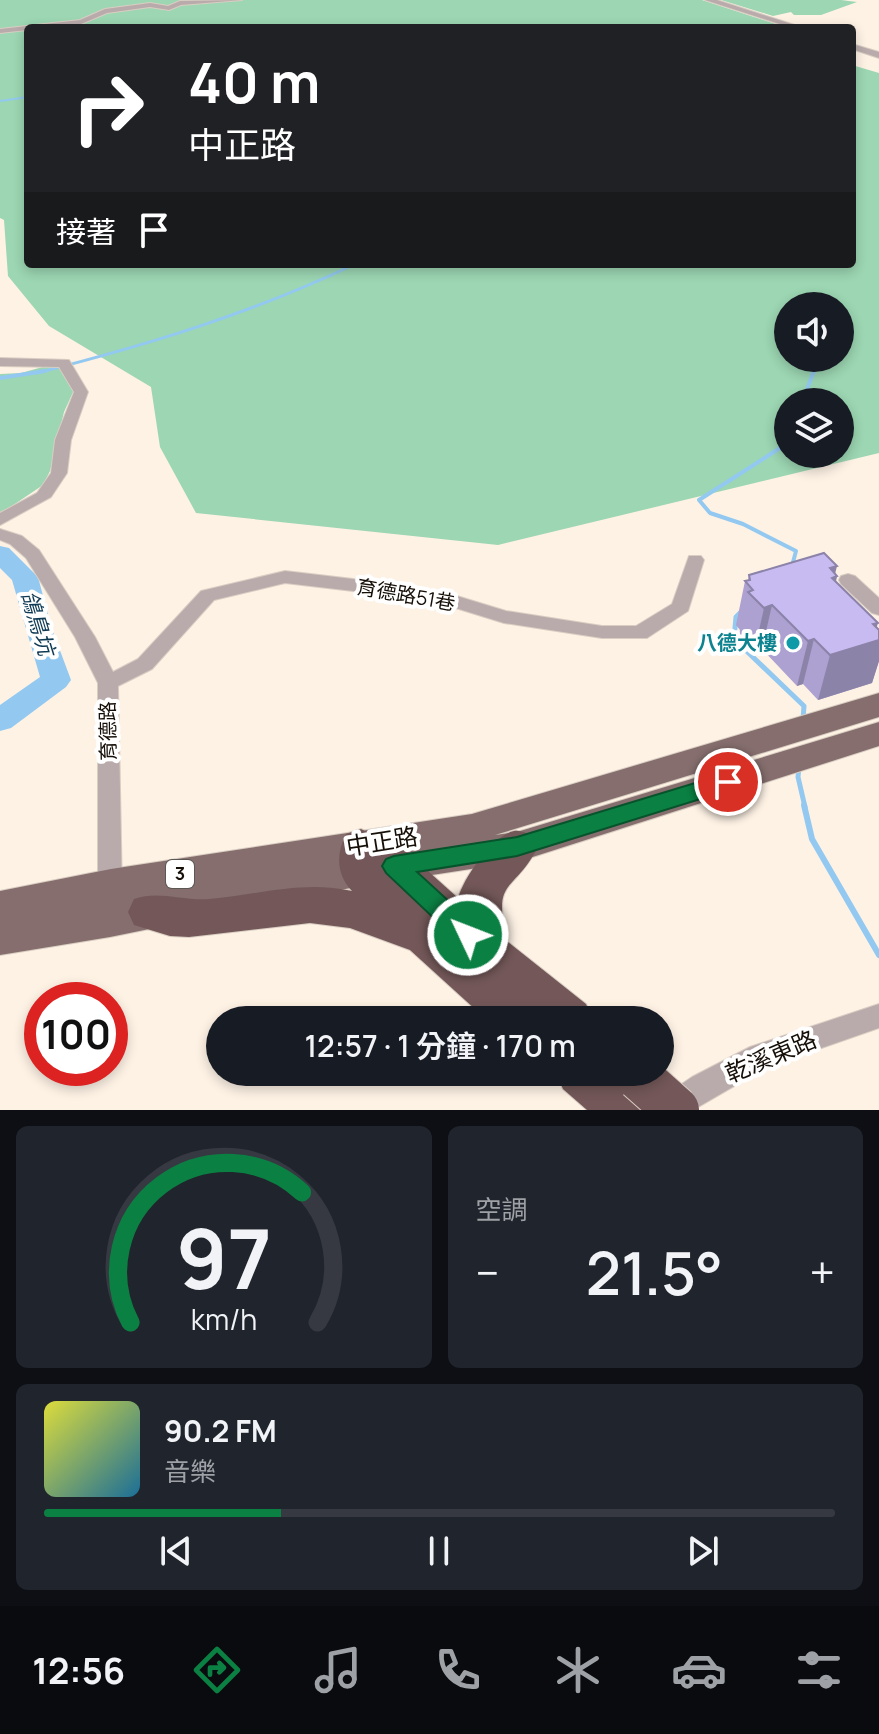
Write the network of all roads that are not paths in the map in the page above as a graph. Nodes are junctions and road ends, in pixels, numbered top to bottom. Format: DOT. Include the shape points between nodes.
graph roads {
  1 [pos="238,0"];
  2 [pos="709,0"];
  3 [pos="48,24"];
  4 [pos="787,24"];
  5 [pos="24,28"];
  6 [pos="0,31"];
  7 [pos="856,47"];
  8 [pos="879,55"];
  9 [pos="0,362"];
  10 [pos="0,520"];
  11 [pos="0,534"];
  12 [pos="695,560"];
  13 [pos="848,580"];
  14 [pos="879,609"];
  15 [pos="108,683"];
  16 [pos="879,705"];
  17 [pos="879,734"];
  18 [pos="824,737"];
  19 [pos="755,759"];
  20 [pos="517,847"];
  21 [pos="372,861"];
  22 [pos="124,906"];
  23 [pos="0,907"];
  24 [pos="426,936"];
  25 [pos="0,938"];
  26 [pos="488,953"];
  27 [pos="505,1006"];
  28 [pos="552,1006"];
  29 [pos="879,1016"];
  30 [pos="615,1086"];
  31 [pos="637,1095"];
  32 [pos="676,1110"];
  1 -- 3 [label="street" via="169,8 150,5 105,11 81,22"];
  2 -- 4 [label="street"];
  5 -- 6 [label="street"];
  7 -- 8 [label="street"];
  9 -- 10 [label="street" via="64,363 81,392 63,440 59,473 43,497"];
  11 -- 15 [label="street, 育德路" via="33,554"];
  12 -- 15 [label="street, 育德路51巷" via="681,607 640,633 558,626 504,617 447,599 285,577 208,595 145,664"];
  13 -- 14 [label="street"];
  15 -- 22 [label="street, 育德路"];
  16 -- 18 [label="main road, 3"];
  17 -- 18 [label="main road, 3"];
  18 -- 19 [label="main road, 3"];
  19 -- 20 [label="main road, 中正路 / 3"];
  19 -- 21 [label="main road, 中正路 / 3" via="472,828"];
  20 -- 21 [label="main road, 中正路 / 3"];
  20 -- 26 [label="highway" via="480,896 477,915"];
  21 -- 22 [label="main road, 中正路 / 3"];
  21 -- 24 [label="highway"];
  21 -- 26 [label="highway"];
  22 -- 23 [label="main road, 中正路 / 3"];
  22 -- 24 [label="highway" via="189,920 330,905 371,914"];
  22 -- 25 [label="main road, 中正路 / 3"];
  24 -- 27 [label="highway"];
  26 -- 28 [label="highway"];
  29 -- 31 [label="street, 乾溪東路" via="760,1056 702,1087"];
  30 -- 31 [label="highway"];
  31 -- 32 [label="highway, bridge"];
}
